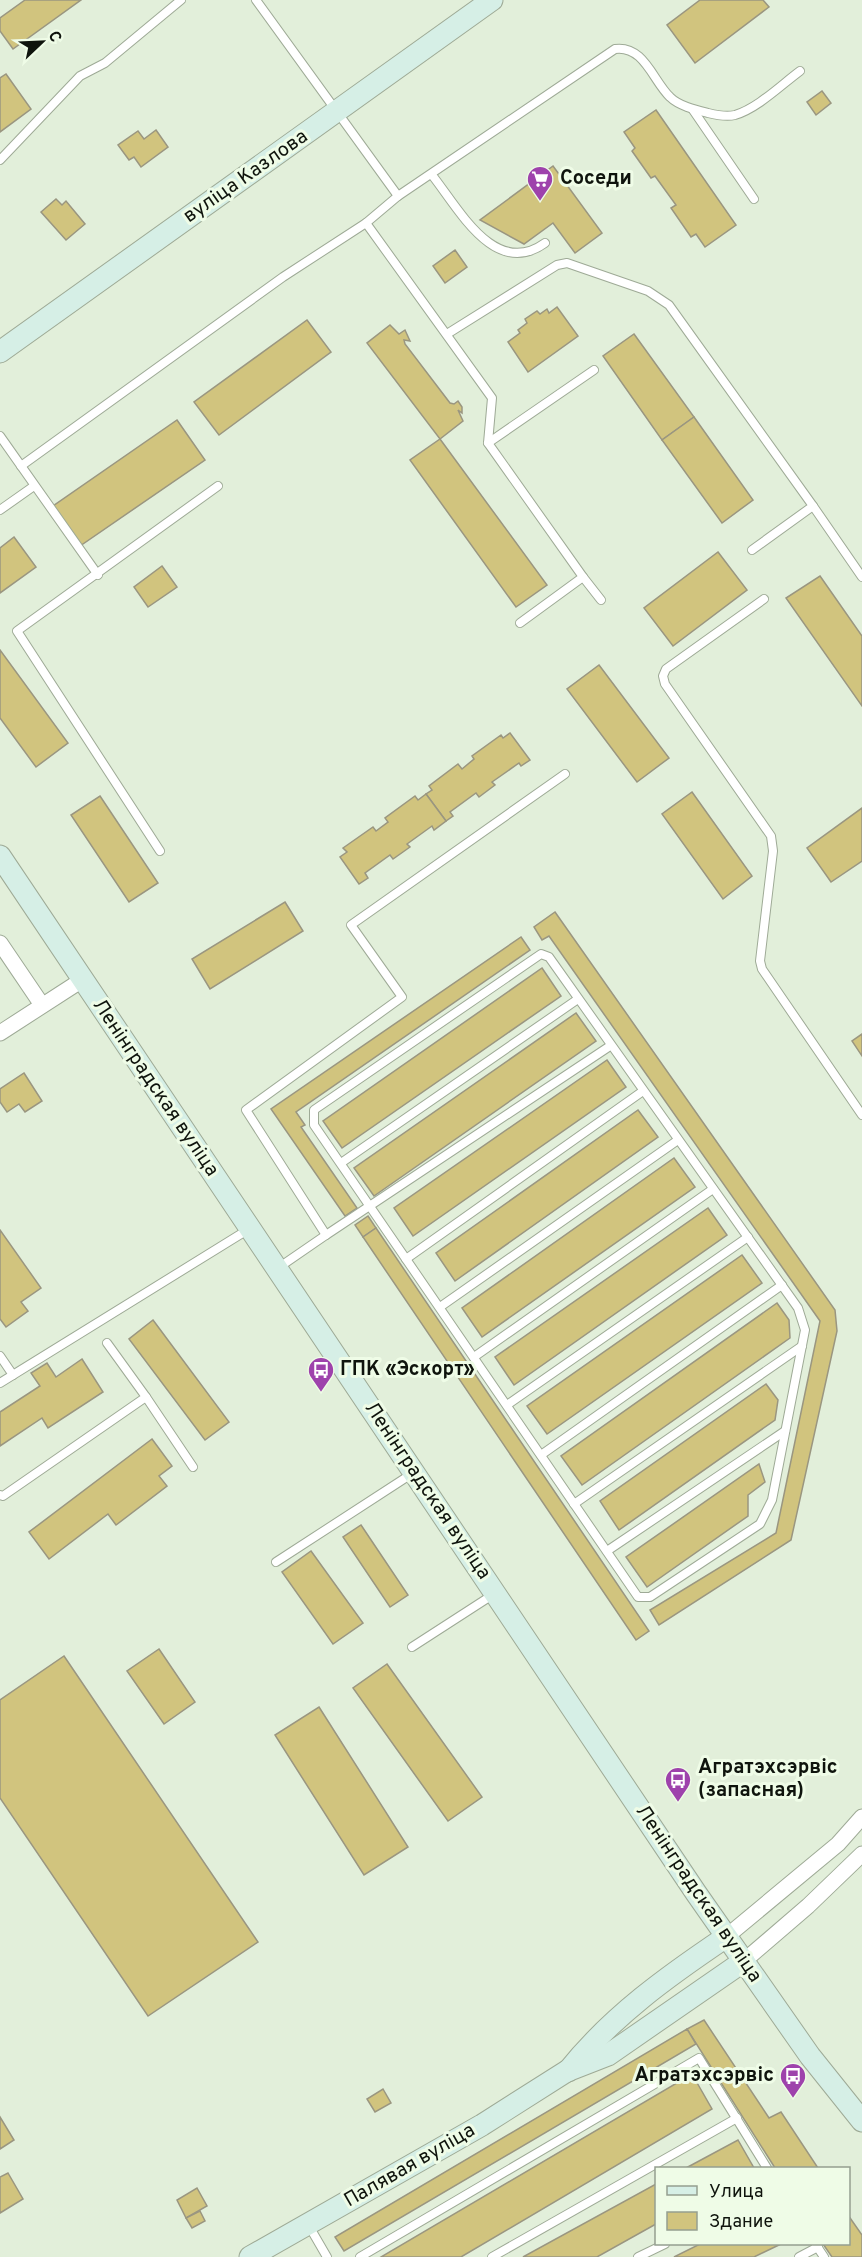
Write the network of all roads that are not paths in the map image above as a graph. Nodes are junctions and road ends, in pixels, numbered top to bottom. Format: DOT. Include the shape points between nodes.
graph roads {
  1 [pos="181,0"];
  2 [pos="256,0"];
  3 [pos="492,0"];
  4 [pos="800,71"];
  5 [pos="693,110"];
  6 [pos="339,111"];
  7 [pos="0,160"];
  8 [pos="432,175"];
  9 [pos="398,196"];
  10 [pos="754,199"];
  11 [pos="366,223"];
  12 [pos="545,243"];
  13 [pos="447,334"];
  14 [pos="0,352"];
  15 [pos="594,370"];
  16 [pos="0,436"];
  17 [pos="488,443"];
  18 [pos="21,466"];
  19 [pos="34,486"];
  20 [pos="218,486"];
  21 [pos="813,506"];
  22 [pos="0,510"];
  23 [pos="752,549"];
  24 [pos="98,575"];
  25 [pos="583,577"];
  26 [pos="862,577"];
  27 [pos="764,599"];
  28 [pos="601,600"];
  29 [pos="520,623"];
  30 [pos="565,774"];
  31 [pos="160,851"];
  32 [pos="0,856"];
  33 [pos="0,943"];
  34 [pos="82,980"];
  35 [pos="578,999"];
  36 [pos="42,1005"];
  37 [pos="0,1033"];
  38 [pos="610,1046"];
  39 [pos="643,1091"];
  40 [pos="862,1115"];
  41 [pos="678,1140"];
  42 [pos="341,1163"];
  43 [pos="713,1189"];
  44 [pos="370,1207"];
  45 [pos="250,1229"];
  46 [pos="326,1235"];
  47 [pos="748,1237"];
  48 [pos="406,1259"];
  49 [pos="277,1269"];
  50 [pos="782,1285"];
  51 [pos="440,1308"];
  52 [pos="107,1343"];
  53 [pos="802,1346"];
  54 [pos="0,1356"];
  55 [pos="474,1357"];
  56 [pos="13,1375"];
  57 [pos="0,1383"];
  58 [pos="146,1397"];
  59 [pos="507,1405"];
  60 [pos="785,1431"];
  61 [pos="541,1455"];
  62 [pos="193,1467"];
  63 [pos="414,1472"];
  64 [pos="0,1495"];
  65 [pos="574,1504"];
  66 [pos="607,1551"];
  67 [pos="276,1562"];
  68 [pos="495,1594"];
  69 [pos="412,1647"];
  70 [pos="862,1817"];
  71 [pos="862,1854"];
  72 [pos="726,1936"];
  73 [pos="744,1961"];
  74 [pos="567,2071"];
  75 [pos="737,2118"];
  76 [pos="862,2121"];
  77 [pos="766,2167"];
  78 [pos="308,2224"];
  79 [pos="662,2245"];
  80 [pos="817,2246"];
  81 [pos="250,2257"];
  82 [pos="327,2257"];
  83 [pos="360,2257"];
  84 [pos="492,2257"];
  85 [pos="638,2257"];
  86 [pos="799,2257"];
  87 [pos="824,2257"];
  1 -- 7 [label="lane" via="105,63 80,76"];
  2 -- 6 [label="lane"];
  3 -- 6 [label="main road, вуліца Казлова"];
  4 -- 5 [label="lane" via="735,115"];
  5 -- 8 [label="lane" via="671,98 636,54 625,48 615,49"];
  5 -- 10 [label="lane"];
  6 -- 9 [label="lane"];
  6 -- 14 [label="main road, вуліца Казлова"];
  8 -- 9 [label="lane"];
  8 -- 12 [label="lane" via="494,248 507,254 522,254"];
  9 -- 11 [label="lane"];
  11 -- 13 [label="lane"];
  11 -- 18 [label="lane" via="283,277"];
  13 -- 17 [label="lane" via="492,398"];
  13 -- 21 [label="lane" via="557,265 567,263 648,291 669,305"];
  15 -- 17 [label="lane"];
  16 -- 18 [label="lane"];
  17 -- 25 [label="lane"];
  18 -- 19 [label="lane"];
  19 -- 22 [label="lane"];
  19 -- 24 [label="lane"];
  20 -- 24 [label="lane"];
  21 -- 23 [label="lane"];
  21 -- 26 [label="lane"];
  24 -- 31 [label="lane" via="17,631"];
  25 -- 28 [label="lane"];
  25 -- 29 [label="lane"];
  27 -- 40 [label="lane" via="666,669 663,676 771,836 773,851 762,969"];
  30 -- 46 [label="lane" via="351,925 402,997 246,1110"];
  32 -- 34 [label="main road, Ленінградская вуліца"];
  33 -- 36 [label="street"];
  34 -- 36 [label="street"];
  34 -- 45 [label="main road, Ленінградская вуліца"];
  35 -- 38 [label="lane"];
  35 -- 42 [label="lane"];
  35 -- 42 [label="lane" via="549,957 541,954 314,1110 314,1125"];
  36 -- 37 [label="street"];
  38 -- 39 [label="lane"];
  38 -- 44 [label="lane"];
  39 -- 41 [label="lane"];
  39 -- 48 [label="lane"];
  41 -- 43 [label="lane"];
  41 -- 51 [label="lane"];
  42 -- 44 [label="lane"];
  43 -- 47 [label="lane"];
  43 -- 55 [label="lane"];
  44 -- 46 [label="lane"];
  44 -- 48 [label="lane"];
  45 -- 49 [label="main road, Ленінградская вуліца"];
  45 -- 56 [label="lane"];
  46 -- 49 [label="lane"];
  47 -- 50 [label="lane"];
  47 -- 59 [label="lane"];
  48 -- 51 [label="lane"];
  49 -- 63 [label="main road, Ленінградская вуліца"];
  50 -- 53 [label="lane" via="798,1308 805,1330"];
  50 -- 61 [label="lane"];
  51 -- 55 [label="lane"];
  52 -- 58 [label="lane"];
  53 -- 60 [label="lane"];
  53 -- 65 [label="lane"];
  54 -- 56 [label="lane"];
  55 -- 59 [label="lane"];
  56 -- 57 [label="lane"];
  58 -- 62 [label="lane"];
  58 -- 64 [label="lane"];
  59 -- 61 [label="lane"];
  60 -- 66 [label="lane"];
  60 -- 66 [label="lane" via="772,1500 760,1524 650,1597 638,1597"];
  61 -- 65 [label="lane"];
  63 -- 67 [label="lane"];
  63 -- 68 [label="main road, Ленінградская вуліца"];
  65 -- 66 [label="lane"];
  68 -- 69 [label="lane"];
  68 -- 72 [label="main road, Ленінградская вуліца"];
  70 -- 72 [label="street" via="838,1844"];
  71 -- 73 [label="street"];
  72 -- 73 [label="main road, Ленінградская вуліца"];
  72 -- 74 [label="main road, Палявая вуліца" via="595,2037"];
  73 -- 74 [label="main road, Палявая вуліца" via="608,2055"];
  73 -- 76 [label="main road, Ленінградская вуліца" via="810,2056"];
  74 -- 78 [label="main road, Палявая вуліца" via="482,2125"];
  75 -- 77 [label="lane"];
  75 -- 83 [label="lane" via="699,2058"];
  75 -- 84 [label="lane"];
  78 -- 81 [label="main road, Палявая вуліца"];
  78 -- 82 [label="lane"];
  79 -- 85 [label="lane"];
  80 -- 86 [label="lane"];
  80 -- 87 [label="lane"];
}
